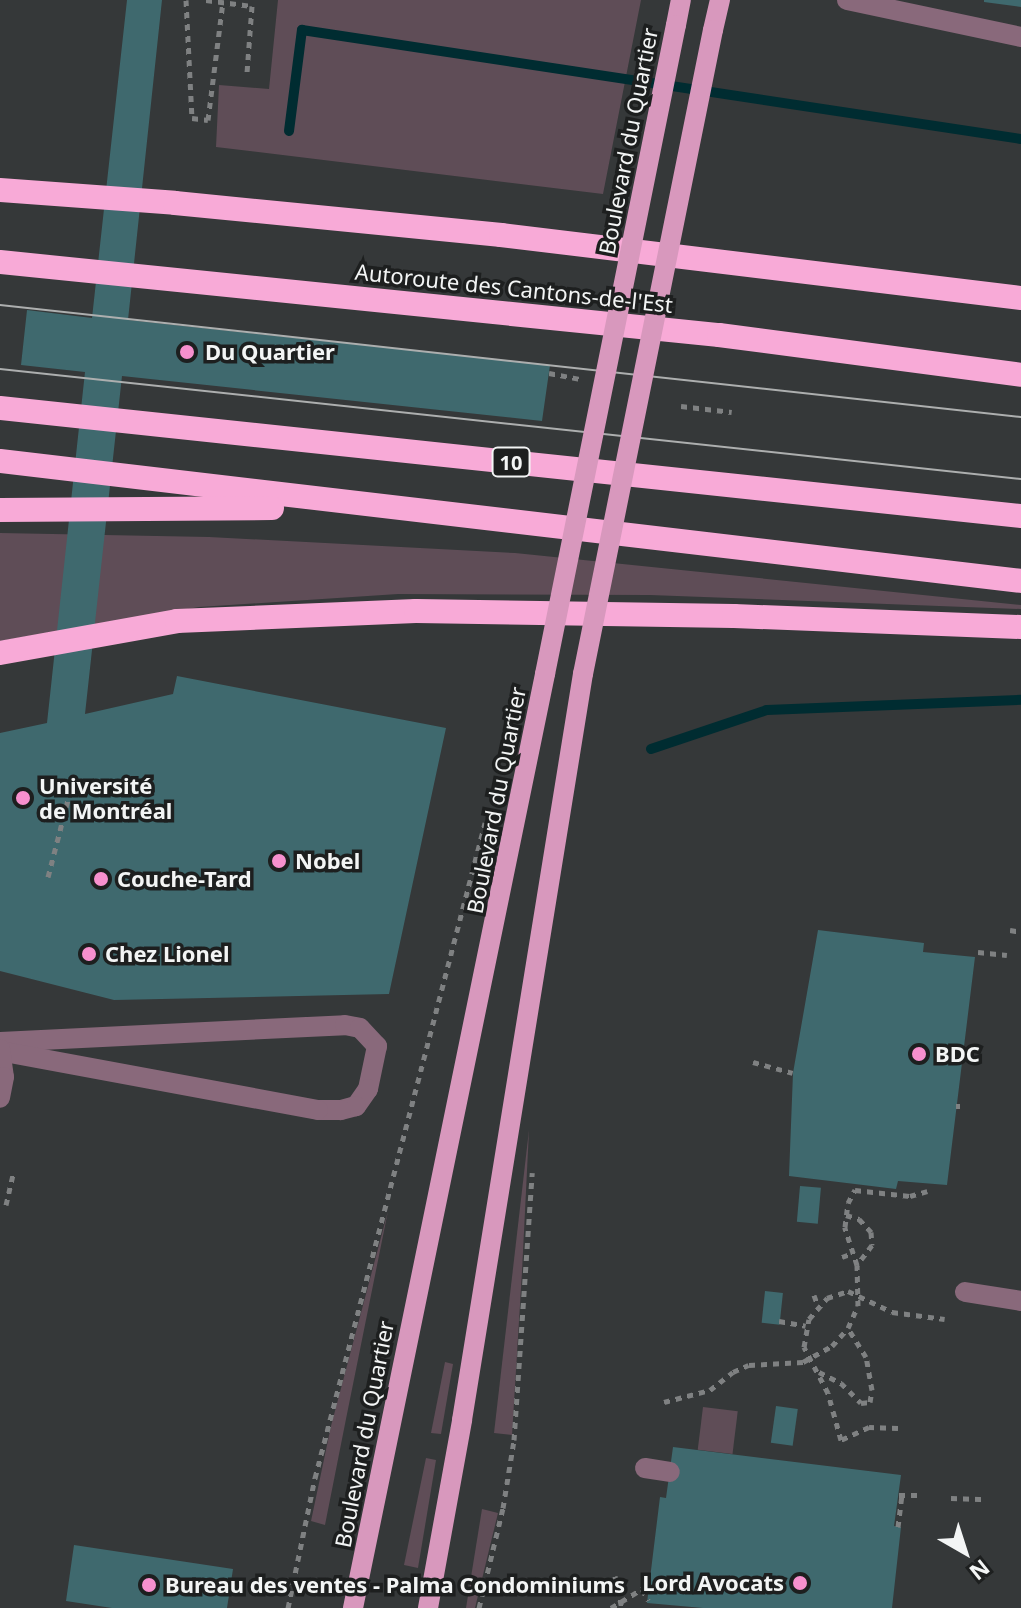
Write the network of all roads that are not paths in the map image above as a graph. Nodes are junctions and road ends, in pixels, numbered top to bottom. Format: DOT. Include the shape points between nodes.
graph roads {
  1 [pos="681,0"];
  2 [pos="720,0"];
  3 [pos="847,0"];
  4 [pos="1021,37"];
  5 [pos="0,190"];
  6 [pos="0,262"];
  7 [pos="1021,298"];
  8 [pos="1021,375"];
  9 [pos="0,408"];
  10 [pos="0,461"];
  11 [pos="371,507"];
  12 [pos="0,510"];
  13 [pos="1021,516"];
  14 [pos="1021,581"];
  15 [pos="1021,627"];
  16 [pos="0,653"];
  17 [pos="0,1042"];
  18 [pos="0,1050"];
  19 [pos="0,1098"];
  20 [pos="965,1292"];
  21 [pos="1021,1301"];
  22 [pos="645,1468"];
  23 [pos="670,1472"];
  24 [pos="353,1608"];
  25 [pos="428,1608"];
  1 -- 24 [label="main road, Boulevard du Quartier, bridge"];
  2 -- 25 [label="main road, bridge" via="583,674"];
  3 -- 4 [label="street"];
  5 -- 7 [label="highway" via="501,235"];
  6 -- 8 [label="highway, Autoroute des Cantons-de-l'Est" via="719,335"];
  9 -- 13 [label="highway, 10"];
  10 -- 11 [label="highway"];
  11 -- 12 [label="highway"];
  11 -- 14 [label="highway"];
  15 -- 16 [label="highway" via="416,611 177,621"];
  17 -- 18 [label="street" via="345,1025 360,1028 377,1046 368,1089 356,1106 341,1110"];
  18 -- 19 [label="street"];
  20 -- 21 [label="street"];
  22 -- 23 [label="street"];
}
